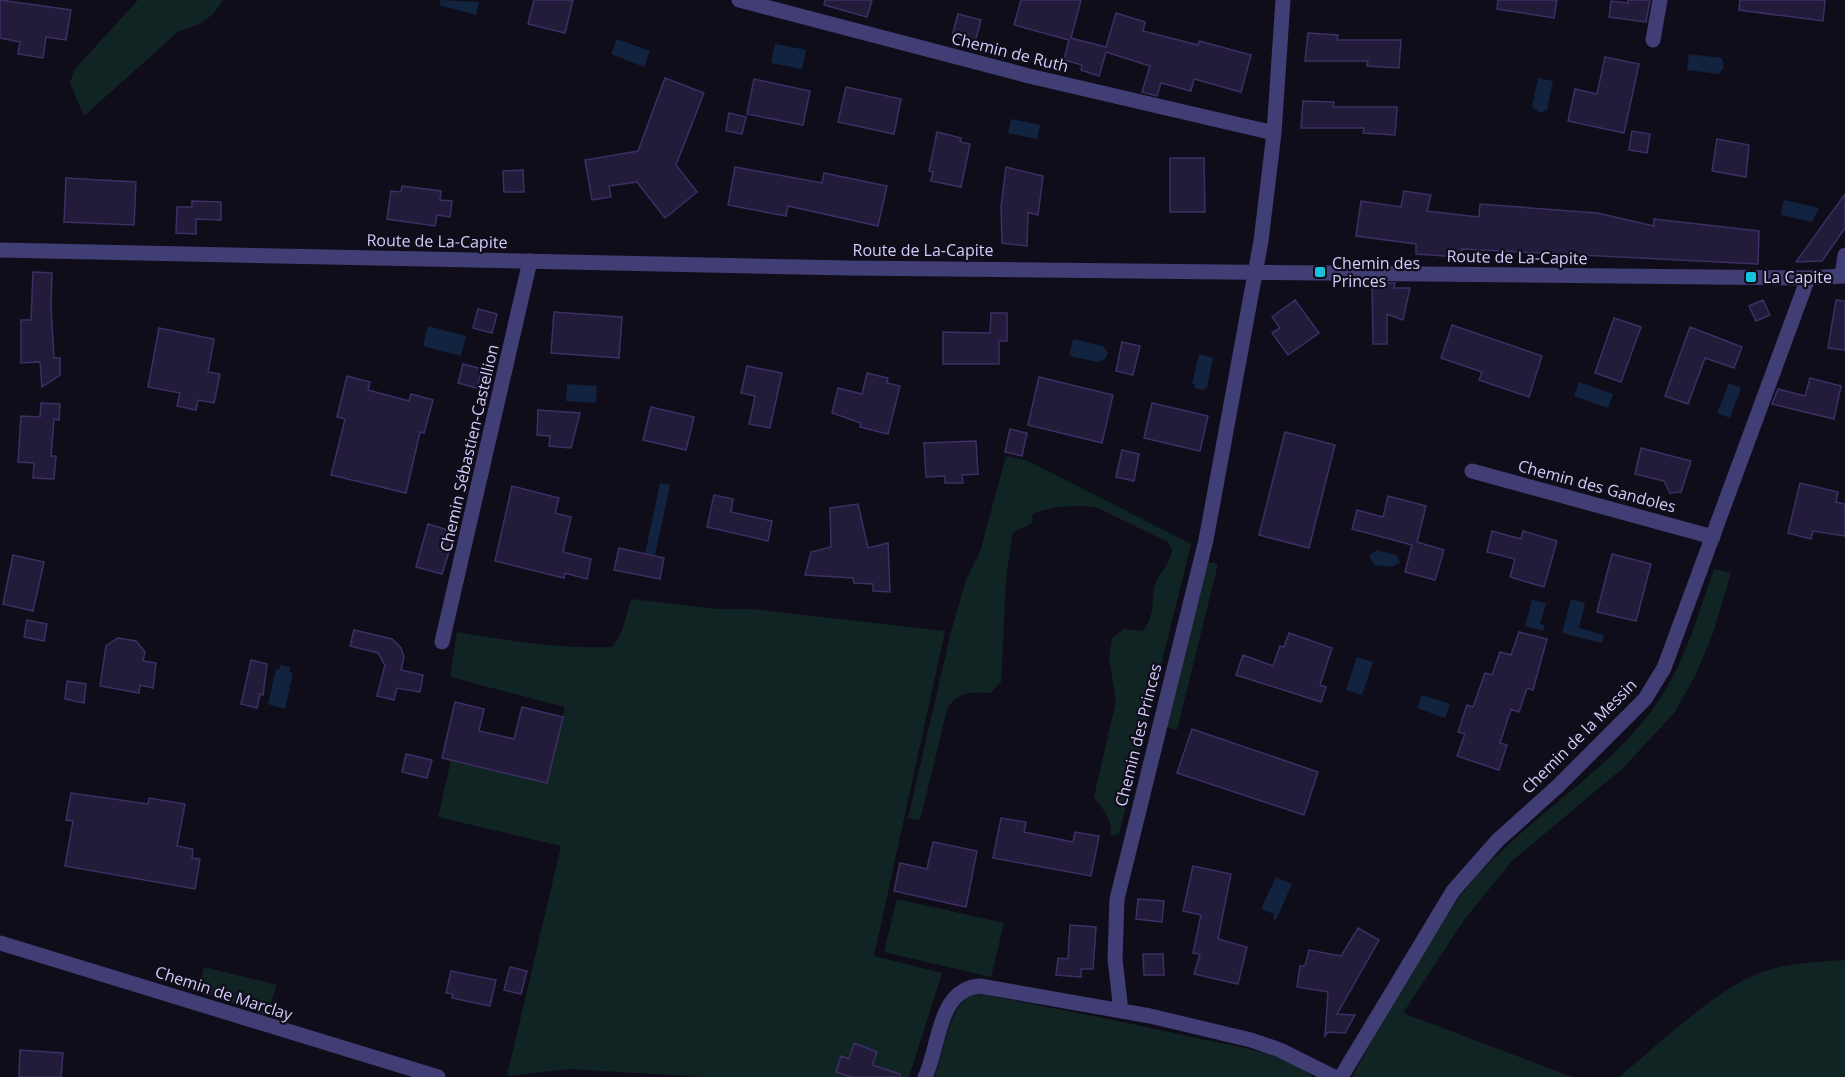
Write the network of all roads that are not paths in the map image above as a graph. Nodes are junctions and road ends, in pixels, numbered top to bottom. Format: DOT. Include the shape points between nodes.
graph roads {
  1 [pos="1282,0"];
  2 [pos="1660,0"];
  3 [pos="746,1"];
  4 [pos="1653,40"];
  5 [pos="1274,133"];
  6 [pos="0,250"];
  7 [pos="1845,255"];
  8 [pos="530,261"];
  9 [pos="1255,271"];
  10 [pos="1843,276"];
  11 [pos="1808,278"];
  12 [pos="1472,471"];
  13 [pos="1713,537"];
  14 [pos="442,642"];
  15 [pos="0,943"];
  16 [pos="1121,1011"];
  17 [pos="438,1077"];
  18 [pos="925,1077"];
  19 [pos="1334,1077"];
  20 [pos="1341,1077"];
  1 -- 5 [label="street, Chemin des Princes"];
  2 -- 4 [label="street"];
  3 -- 5 [label="street, Chemin de Ruth" via="1029,76"];
  5 -- 9 [label="street, Chemin des Princes"];
  6 -- 8 [label="street, Route de La-Capite"];
  7 -- 10 [label="street"];
  8 -- 9 [label="street, Route de La-Capite"];
  8 -- 14 [label="street, Chemin Sébastien-Castellion"];
  9 -- 11 [label="street, Route de La-Capite"];
  9 -- 16 [label="street, Chemin des Princes" via="1206,540 1118,899 1115,959"];
  10 -- 11 [label="street, Route de La-Capite"];
  11 -- 13 [label="street, Chemin de la Messin"];
  12 -- 13 [label="street, Chemin des Gandoles"];
  13 -- 20 [label="street, Chemin de la Messin" via="1664,668 1650,692 1558,786 1498,840 1453,891"];
  15 -- 17 [label="street, Chemin de Marclay"];
  16 -- 18 [label="street" via="993,987 966,988 955,996 945,1014"];
  16 -- 19 [label="street" via="1251,1040"];
}
